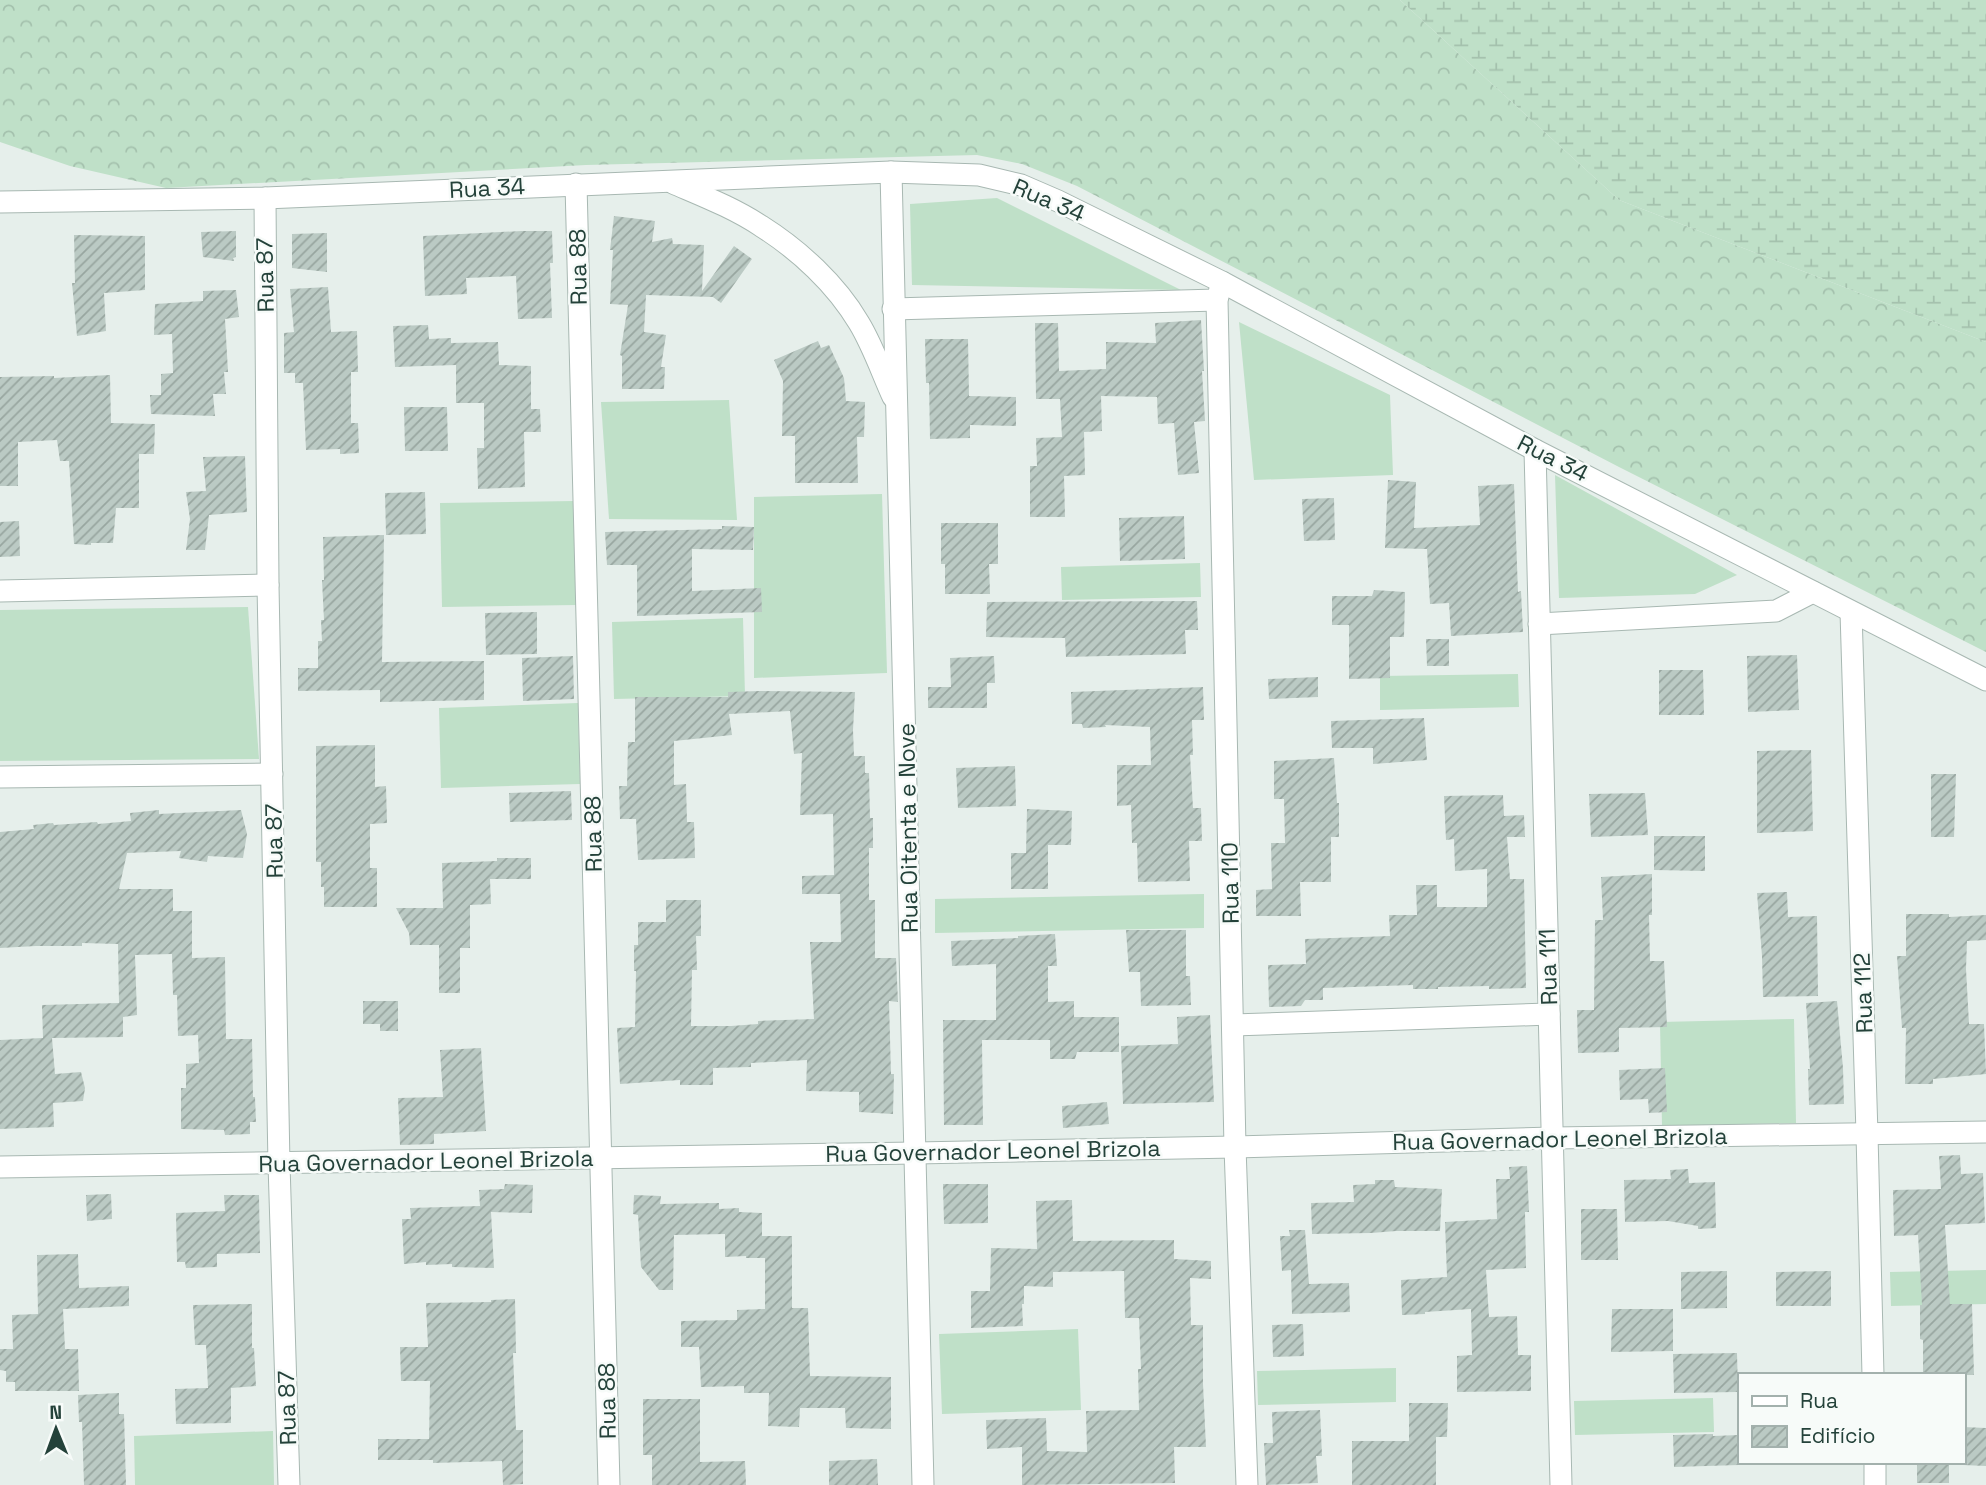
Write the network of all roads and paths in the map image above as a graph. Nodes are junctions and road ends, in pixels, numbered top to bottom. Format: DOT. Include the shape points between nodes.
graph roads {
  1 [pos="891,172"];
  2 [pos="668,181"];
  3 [pos="576,184"];
  4 [pos="264,198"];
  5 [pos="0,202"];
  6 [pos="1219,291"];
  7 [pos="893,309"];
  8 [pos="897,405"];
  9 [pos="1535,450"];
  10 [pos="268,585"];
  11 [pos="0,591"];
  12 [pos="1813,592"];
  13 [pos="1851,612"];
  14 [pos="1539,624"];
  15 [pos="1986,680"];
  16 [pos="272,774"];
  17 [pos="0,777"];
  18 [pos="1549,1014"];
  19 [pos="1233,1025"];
  20 [pos="1986,1132"];
  21 [pos="1867,1134"];
  22 [pos="1553,1138"];
  23 [pos="1235,1147"];
  24 [pos="916,1153"];
  25 [pos="601,1158"];
  26 [pos="279,1164"];
  27 [pos="0,1167"];
  28 [pos="1872,1373"];
  29 [pos="1875,1464"];
  30 [pos="289,1485"];
  31 [pos="609,1485"];
  32 [pos="923,1485"];
  33 [pos="1247,1485"];
  34 [pos="1561,1485"];
  35 [pos="1875,1485"];
  1 -- 2 [label="street, Rua 34"];
  1 -- 6 [label="street, Rua 34" via="979,175 1021,185"];
  1 -- 7 [label="street, Rua Oitenta e Nove"];
  2 -- 3 [label="street, Rua 34"];
  2 -- 8 [label="street" via="759,224 829,283 859,323"];
  3 -- 4 [label="street, Rua 34"];
  3 -- 25 [label="street, Rua 88"];
  4 -- 5 [label="street, Rua 34"];
  4 -- 10 [label="street, Rua 87"];
  6 -- 7 [label="street"];
  6 -- 9 [label="street, Rua 34"];
  6 -- 19 [label="street, Rua 110"];
  7 -- 8 [label="street, Rua Oitenta e Nove"];
  8 -- 24 [label="street, Rua Oitenta e Nove"];
  9 -- 12 [label="street, Rua 34"];
  9 -- 14 [label="street, Rua 111"];
  10 -- 11 [label="street"];
  10 -- 16 [label="street, Rua 87"];
  12 -- 13 [label="street, Rua 34"];
  12 -- 14 [label="street" via="1776,611"];
  13 -- 15 [label="street, Rua 34"];
  13 -- 21 [label="street, Rua 112"];
  14 -- 18 [label="street, Rua 111"];
  16 -- 17 [label="street"];
  16 -- 26 [label="street, Rua 87"];
  18 -- 19 [label="street"];
  18 -- 22 [label="street, Rua 111"];
  19 -- 23 [label="street, Rua 110"];
  20 -- 21 [label="street, Rua Governador Leonel Brizola"];
  21 -- 22 [label="street, Rua Governador Leonel Brizola"];
  21 -- 28 [label="street, Rua 112"];
  22 -- 23 [label="street, Rua Governador Leonel Brizola"];
  22 -- 34 [label="street, Rua 111"];
  23 -- 24 [label="street, Rua Governador Leonel Brizola"];
  23 -- 33 [label="street, Rua 110"];
  24 -- 25 [label="street, Rua Governador Leonel Brizola"];
  24 -- 32 [label="street, Rua Oitenta e Nove"];
  25 -- 26 [label="street, Rua Governador Leonel Brizola"];
  25 -- 31 [label="street, Rua 88"];
  26 -- 27 [label="street, Rua Governador Leonel Brizola"];
  26 -- 30 [label="street, Rua 87"];
  29 -- 35 [label="street"];
}
